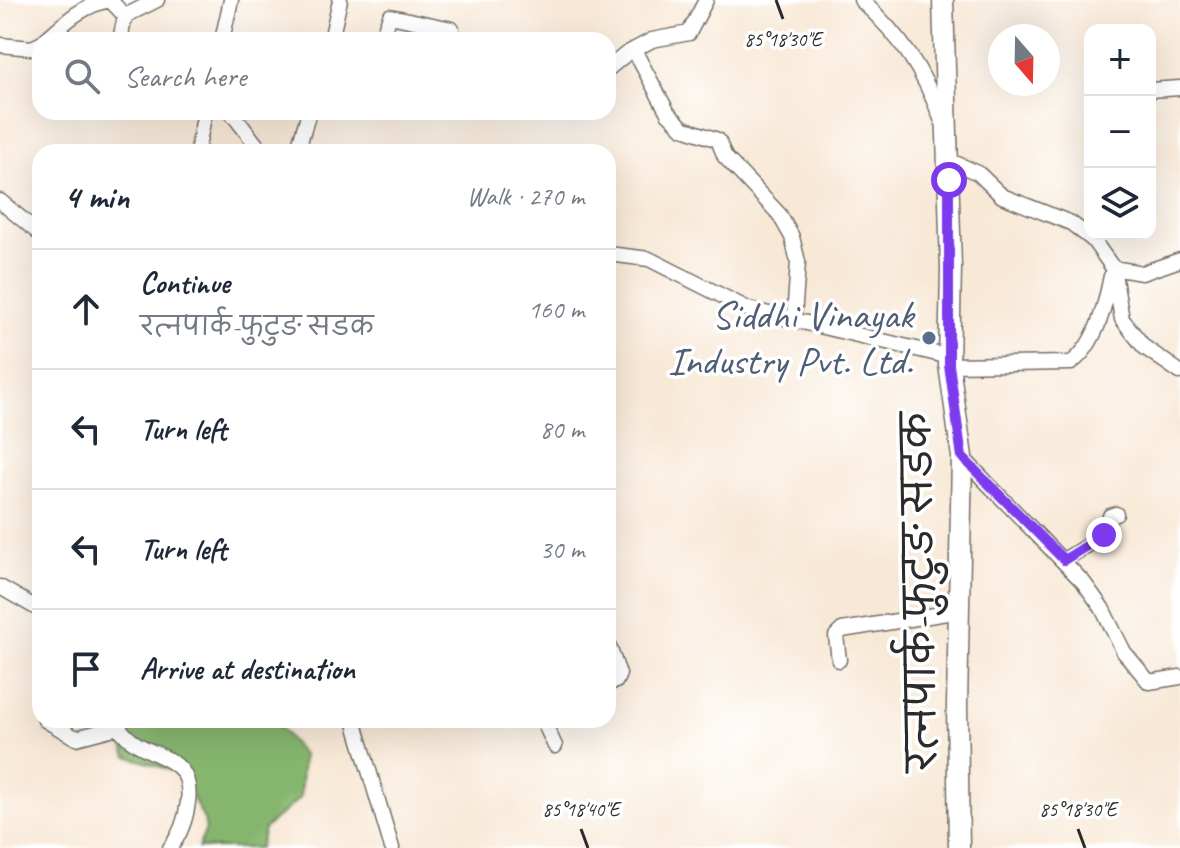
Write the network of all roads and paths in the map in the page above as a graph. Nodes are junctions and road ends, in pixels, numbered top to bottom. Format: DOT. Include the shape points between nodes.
graph roads {
  1 [pos="157,0"];
  2 [pos="231,0"];
  3 [pos="340,0"];
  4 [pos="706,0"];
  5 [pos="861,0"];
  6 [pos="943,0"];
  7 [pos="125,16"];
  8 [pos="452,29"];
  9 [pos="56,32"];
  10 [pos="122,32"];
  11 [pos="224,32"];
  12 [pos="333,32"];
  13 [pos="384,32"];
  14 [pos="0,45"];
  15 [pos="32,48"];
  16 [pos="634,50"];
  17 [pos="616,63"];
  18 [pos="1180,88"];
  19 [pos="1156,90"];
  20 [pos="203,120"];
  21 [pos="237,120"];
  22 [pos="307,120"];
  23 [pos="948,136"];
  24 [pos="199,144"];
  25 [pos="256,144"];
  26 [pos="299,144"];
  27 [pos="948,160"];
  28 [pos="0,201"];
  29 [pos="32,227"];
  30 [pos="616,255"];
  31 [pos="1180,260"];
  32 [pos="1113,268"];
  33 [pos="794,318"];
  34 [pos="950,361"];
  35 [pos="1180,372"];
  36 [pos="962,457"];
  37 [pos="1116,514"];
  38 [pos="1064,560"];
  39 [pos="0,587"];
  40 [pos="32,605"];
  41 [pos="959,611"];
  42 [pos="839,660"];
  43 [pos="1180,677"];
  44 [pos="59,728"];
  45 [pos="105,728"];
  46 [pos="120,728"];
  47 [pos="356,728"];
  48 [pos="547,728"];
  49 [pos="555,746"];
  50 [pos="170,848"];
  51 [pos="392,848"];
  52 [pos="959,848"];
  1 -- 7 [label="street"];
  2 -- 11 [label="street"];
  3 -- 12 [label="street"];
  4 -- 16 [label="street" via="689,33 652,40"];
  5 -- 23 [label="street" via="910,52"];
  6 -- 23 [label="street, रत्नपार्क-फुटुङ सडक"];
  7 -- 9 [label="street" via="110,0 97,2"];
  7 -- 10 [label="street"];
  8 -- 13 [label="street" via="390,16"];
  14 -- 15 [label="street"];
  16 -- 17 [label="street"];
  16 -- 33 [label="street" via="668,113 683,128 718,140 734,168 785,225 798,262"];
  18 -- 19 [label="street"];
  20 -- 24 [label="street"];
  21 -- 25 [label="street"];
  22 -- 26 [label="street"];
  23 -- 27 [label="street, रत्नपार्क-फुटुङ सडक"];
  27 -- 32 [label="street" via="978,173 1002,196 1071,223 1093,240"];
  27 -- 34 [label="street, रत्नपार्क-फुटुङ सडक"];
  28 -- 29 [label="street"];
  30 -- 33 [label="street" via="649,259 748,309"];
  31 -- 32 [label="street" via="1142,273"];
  32 -- 34 [label="street" via="1084,354 1071,363"];
  32 -- 35 [label="street" via="1122,319 1144,347"];
  33 -- 34 [label="street"];
  34 -- 36 [label="street, रत्नपार्क-फुटुङ सडक"];
  36 -- 38 [label="street"];
  36 -- 41 [label="street, रत्नपार्क-फुटुङ सडक"];
  37 -- 38 [label="street" via="1110,516 1104,535"];
  38 -- 43 [label="street" via="1149,682"];
  39 -- 40 [label="street"];
  41 -- 42 [label="street" via="842,630 836,636"];
  41 -- 52 [label="street, रत्नपार्क-फुटुङ सडक"];
  44 -- 45 [label="street" via="76,738"];
  46 -- 50 [label="street" via="132,745 175,763 185,774 187,808"];
  47 -- 51 [label="street"];
  48 -- 49 [label="street"];
}
